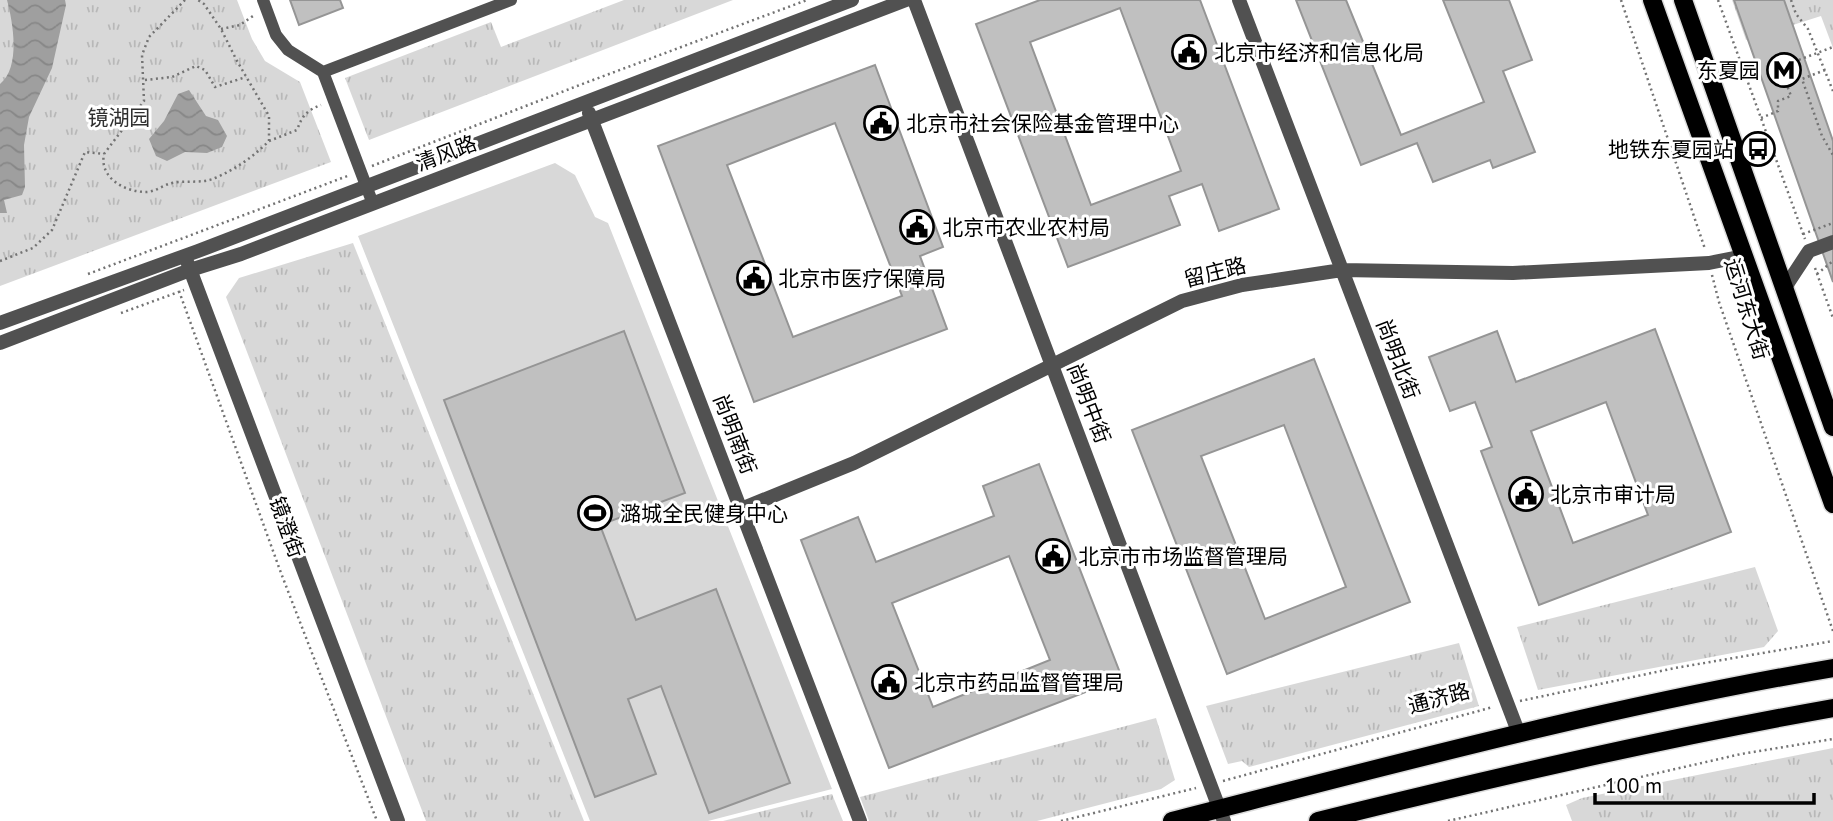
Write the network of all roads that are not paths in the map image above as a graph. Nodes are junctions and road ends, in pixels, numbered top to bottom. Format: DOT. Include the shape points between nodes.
graph roads {
  1 [pos="511,0"];
  2 [pos="852,0"];
  3 [pos="906,0"];
  4 [pos="914,0"];
  5 [pos="1239,0"];
  6 [pos="1652,0"];
  7 [pos="1683,0"];
  8 [pos="265,3"];
  9 [pos="323,72"];
  10 [pos="585,102"];
  11 [pos="592,120"];
  12 [pos="367,186"];
  13 [pos="373,204"];
  14 [pos="1833,242"];
  15 [pos="186,256"];
  16 [pos="1744,256"];
  17 [pos="190,270"];
  18 [pos="1342,270"];
  19 [pos="1784,289"];
  20 [pos="0,323"];
  21 [pos="0,343"];
  22 [pos="1052,365"];
  23 [pos="1833,427"];
  24 [pos="1833,504"];
  25 [pos="741,509"];
  26 [pos="1833,668"];
  27 [pos="1833,708"];
  28 [pos="1519,734"];
  29 [pos="1222,815"];
  30 [pos="398,821"];
  31 [pos="860,821"];
  32 [pos="1172,821"];
  33 [pos="1318,821"];
  1 -- 9 [label="street"];
  2 -- 10 [label="street, 清风路"];
  3 -- 11 [label="street, 清风路"];
  4 -- 22 [label="street, 尚明中街"];
  5 -- 18 [label="street, 尚明北街"];
  6 -- 16 [label="main road, 运河东大街"];
  7 -- 19 [label="main road, 运河东大街"];
  8 -- 9 [label="street" via="276,35 288,50"];
  9 -- 12 [label="street"];
  10 -- 11 [label="street, 尚明南街"];
  10 -- 12 [label="street, 清风路"];
  11 -- 13 [label="street, 清风路"];
  11 -- 25 [label="street, 尚明南街"];
  12 -- 13 [label="street"];
  12 -- 15 [label="street, 清风路"];
  13 -- 17 [label="street, 清风路"];
  14 -- 19 [label="street" via="1809,251"];
  15 -- 17 [label="street, 镜澄街"];
  15 -- 20 [label="street, 清风路"];
  16 -- 18 [label="street, 留庄路" via="1709,263 1513,274"];
  16 -- 24 [label="main road, 运河东大街"];
  17 -- 21 [label="street, 清风路"];
  17 -- 30 [label="street, 镜澄街"];
  18 -- 22 [label="street, 留庄路" via="1242,285 1181,301"];
  18 -- 28 [label="street, 尚明北街"];
  19 -- 23 [label="main road, 运河东大街"];
  22 -- 25 [label="street, 留庄路" via="854,463"];
  22 -- 29 [label="street, 尚明中街"];
  25 -- 31 [label="street, 尚明南街"];
  26 -- 28 [label="main road" via="1721,687"];
  27 -- 33 [label="main road" via="1535,768"];
  28 -- 29 [label="main road"];
  29 -- 32 [label="main road"];
}
